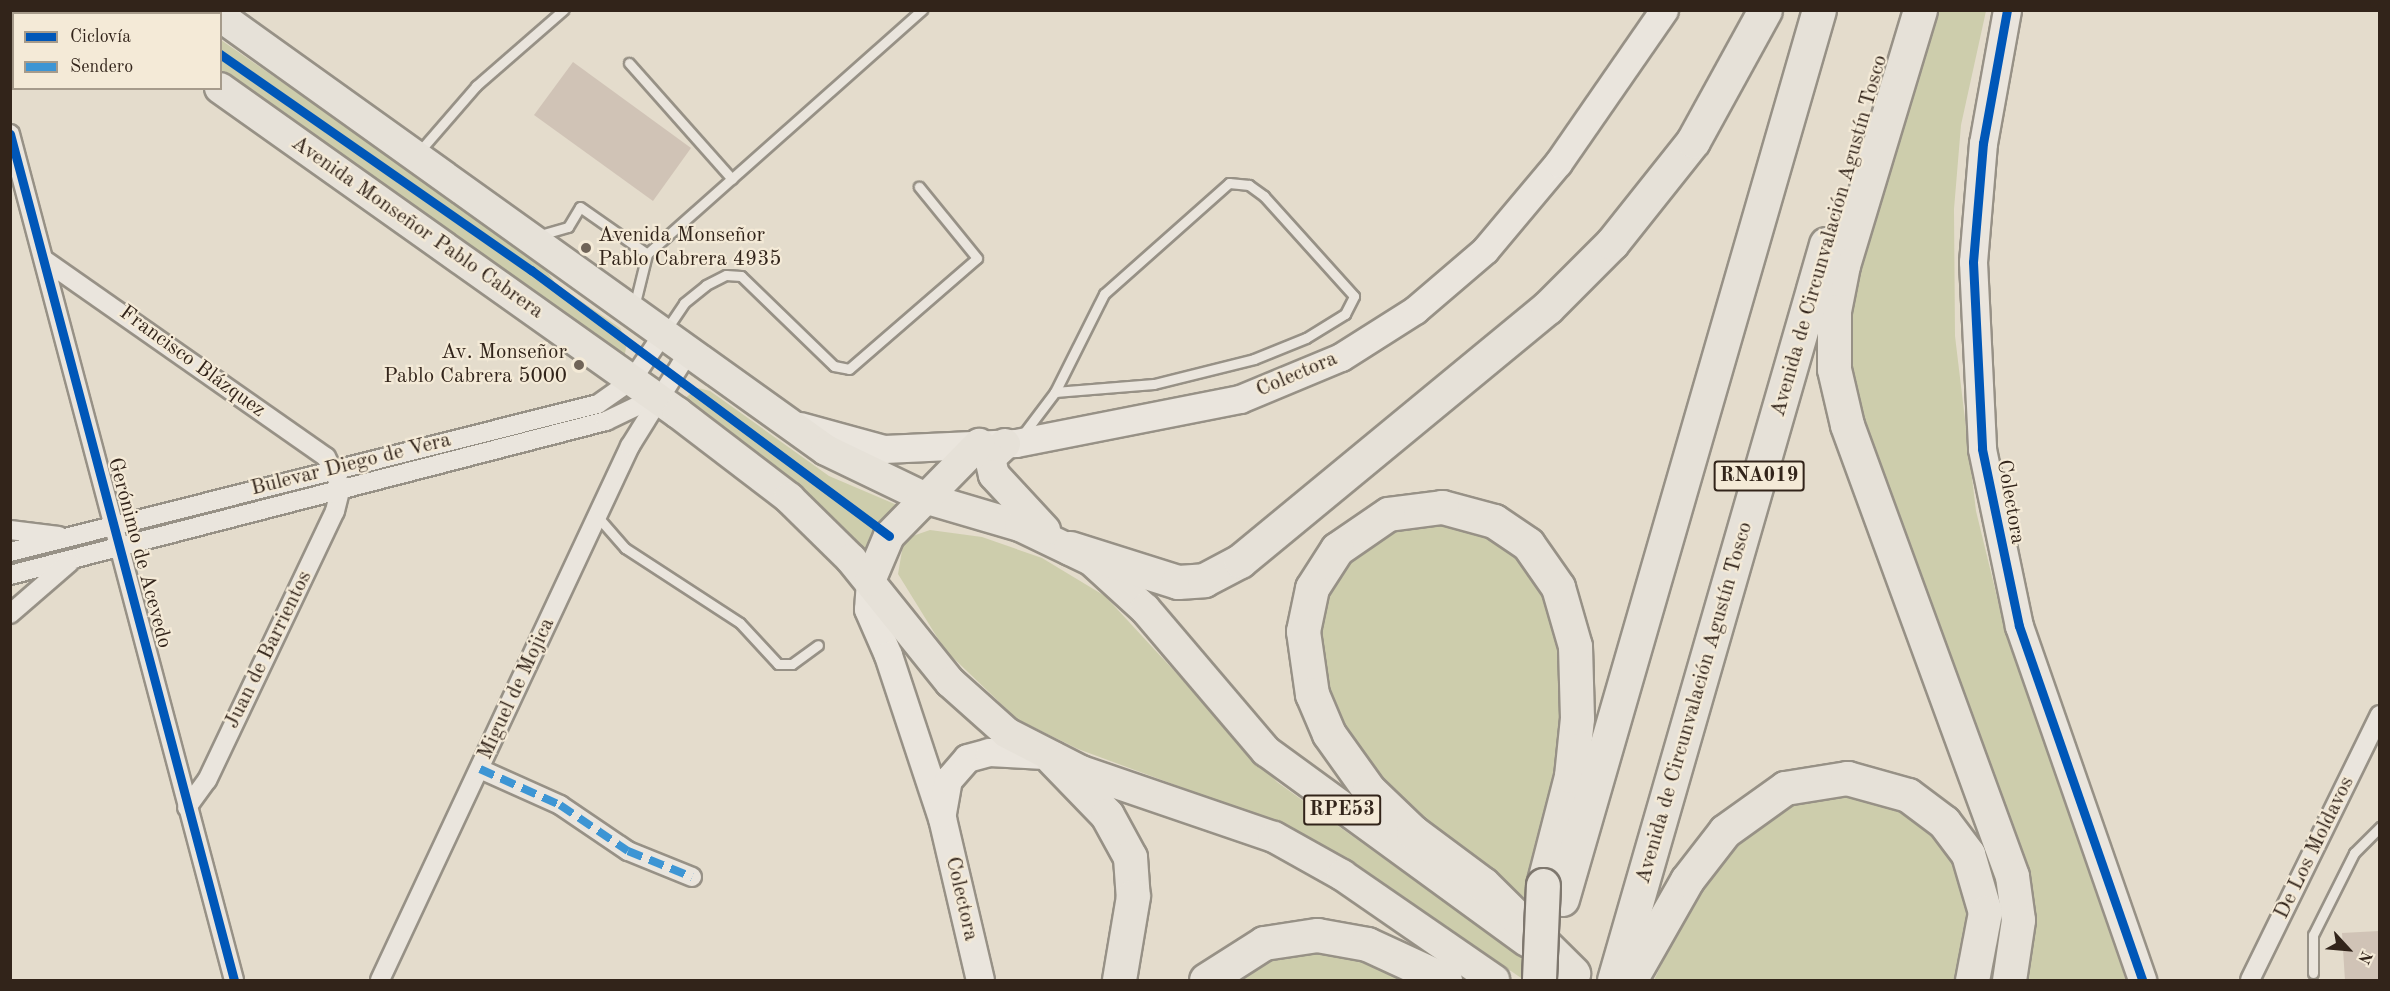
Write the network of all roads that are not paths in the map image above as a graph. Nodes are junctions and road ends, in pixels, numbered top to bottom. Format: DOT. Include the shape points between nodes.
graph roads {
  1 [pos="563,10"];
  2 [pos="922,10"];
  3 [pos="1664,10"];
  4 [pos="1765,10"];
  5 [pos="1819,10"];
  6 [pos="1897,10"];
  7 [pos="1920,10"];
  8 [pos="2007,10"];
  9 [pos="222,17"];
  10 [pos="222,30"];
  11 [pos="264,46"];
  12 [pos="629,63"];
  13 [pos="222,89"];
  14 [pos="10,134"];
  15 [pos="416,154"];
  16 [pos="732,179"];
  17 [pos="919,187"];
  18 [pos="532,236"];
  19 [pos="647,254"];
  20 [pos="46,261"];
  21 [pos="633,313"];
  22 [pos="663,334"];
  23 [pos="688,353"];
  24 [pos="632,380"];
  25 [pos="1055,392"];
  26 [pos="656,398"];
  27 [pos="783,421"];
  28 [pos="1000,444"];
  29 [pos="335,468"];
  30 [pos="341,487"];
  31 [pos="927,499"];
  32 [pos="597,516"];
  33 [pos="113,527"];
  34 [pos="10,530"];
  35 [pos="70,537"];
  36 [pos="1063,544"];
  37 [pos="118,548"];
  38 [pos="10,552"];
  39 [pos="74,558"];
  40 [pos="10,575"];
  41 [pos="870,581"];
  42 [pos="10,614"];
  43 [pos="818,645"];
  44 [pos="2379,715"];
  45 [pos="1048,756"];
  46 [pos="480,769"];
  47 [pos="187,808"];
  48 [pos="942,818"];
  49 [pos="2379,827"];
  50 [pos="692,877"];
  51 [pos="1553,892"];
  52 [pos="1635,960"];
  53 [pos="2313,973"];
  54 [pos="1581,979"];
  55 [pos="1539,980"];
  56 [pos="234,981"];
  57 [pos="380,981"];
  58 [pos="980,981"];
  59 [pos="1119,981"];
  60 [pos="1206,981"];
  61 [pos="1445,981"];
  62 [pos="1494,981"];
  63 [pos="1614,981"];
  64 [pos="1972,981"];
  65 [pos="2009,981"];
  66 [pos="2142,981"];
  67 [pos="2250,981"];
  1 -- 15 [label="lane" via="476,87"];
  2 -- 16 [label="lane"];
  3 -- 28 [label="street, Colectora" via="1524,205 1450,282 1377,336 1311,371 1240,399"];
  4 -- 36 [label="highway" via="1693,141 1612,243 1547,308 1240,561 1204,580 1178,582"];
  5 -- 51 [label="highway, RNA019"];
  6 -- 52 [label="highway, Avenida de Circunvalación Agustín Tosco / RNA019"];
  7 -- 65 [label="highway" via="1837,290 1834,369 1846,425 2012,876 2018,920"];
  8 -- 66 [label="street, Colectora" via="1983,143 1973,262 1982,449 2019,626"];
  9 -- 11 [label="main road"];
  10 -- 11 [label="main road"];
  11 -- 15 [label="main road"];
  12 -- 16 [label="lane"];
  13 -- 24 [label="main road, Avenida Monseñor Pablo Cabrera"];
  14 -- 20 [label="street, Gerónimo de Acevedo"];
  15 -- 18 [label="main road"];
  16 -- 19 [label="lane"];
  17 -- 22 [label="lane" via="977,258 849,369 834,366 741,276 726,275 706,285 684,303"];
  18 -- 19 [label="lane" via="568,227 580,207"];
  18 -- 21 [label="main road"];
  19 -- 21 [label="lane"];
  20 -- 29 [label="street, Francisco Blázquez"];
  20 -- 33 [label="street, Gerónimo de Acevedo"];
  21 -- 22 [label="main road"];
  22 -- 23 [label="main road"];
  22 -- 24 [label="street, Bulevar Diego de Vera"];
  23 -- 26 [label="street, Miguel de Mojica"];
  23 -- 27 [label="main road"];
  24 -- 26 [label="main road, Avenida Monseñor Pablo Cabrera"];
  24 -- 29 [label="street, Bulevar Diego de Vera" via="598,404"];
  25 -- 25 [label="lane" via="1104,294 1229,183 1249,185 1264,196 1353,296 1345,314 1306,338 1254,359 1154,384"];
  25 -- 28 [label="lane"];
  26 -- 30 [label="street, Bulevar Diego de Vera" via="606,421"];
  26 -- 32 [label="street, Miguel de Mojica"];
  26 -- 41 [label="main road, Avenida Monseñor Pablo Cabrera" via="803,510"];
  27 -- 28 [label="street, Colectora" via="884,449"];
  27 -- 31 [label="main road" via="849,464"];
  28 -- 31 [label="main road"];
  28 -- 36 [label="main road" via="990,458 994,475"];
  29 -- 30 [label="street"];
  29 -- 33 [label="street, Bulevar Diego de Vera"];
  30 -- 37 [label="street, Bulevar Diego de Vera"];
  30 -- 47 [label="street, Juan de Barrientos" via="336,511 218,758"];
  31 -- 36 [label="main road"];
  31 -- 41 [label="main road" via="889,536"];
  32 -- 43 [label="lane" via="625,548 740,623 778,664 792,664"];
  32 -- 46 [label="street, Miguel de Mojica"];
  33 -- 35 [label="street, Bulevar Diego de Vera"];
  33 -- 37 [label="street, Gerónimo de Acevedo"];
  34 -- 35 [label="street"];
  35 -- 38 [label="street, Bulevar Diego de Vera"];
  36 -- 54 [label="main road, RPE53" via="1109,573 1145,609 1249,734 1289,771"];
  37 -- 39 [label="street, Bulevar Diego de Vera"];
  37 -- 47 [label="street, Gerónimo de Acevedo"];
  39 -- 40 [label="street, Bulevar Diego de Vera"];
  39 -- 42 [label="street"];
  41 -- 45 [label="main road, Avenida Monseñor Pablo Cabrera" via="967,699 1007,733"];
  41 -- 48 [label="street, Colectora" via="870,618 888,654"];
  44 -- 67 [label="street, De Los Moldavos"];
  45 -- 48 [label="street" via="989,752 967,758 948,780"];
  45 -- 59 [label="highway" via="1107,815 1130,857 1133,896"];
  45 -- 62 [label="main road, Avenida Monseñor Pablo Cabrera / RPE53" via="1249,825 1306,854"];
  46 -- 50 [label="street" via="560,805 628,852"];
  46 -- 57 [label="street, Miguel de Mojica"];
  47 -- 56 [label="street, Gerónimo de Acevedo"];
  48 -- 58 [label="street, Colectora"];
  49 -- 53 [label="lane" via="2354,853 2313,935"];
  51 -- 54 [label="highway" via="1577,718 1575,646 1558,587 1528,544 1477,514 1424,507 1371,522 1323,567 1306,608 1306,673 1320,715 1369,790 1413,832 1483,884"];
  51 -- 55 [label="highway, RNA019, bridge"];
  52 -- 63 [label="highway, Avenida de Circunvalación Agustín Tosco / RNA019"];
  52 -- 64 [label="highway" via="1687,880 1743,815 1785,788 1847,778 1889,787 1927,807 1968,854 1985,912"];
  60 -- 61 [label="highway" via="1264,943 1317,935 1367,944"];
}
